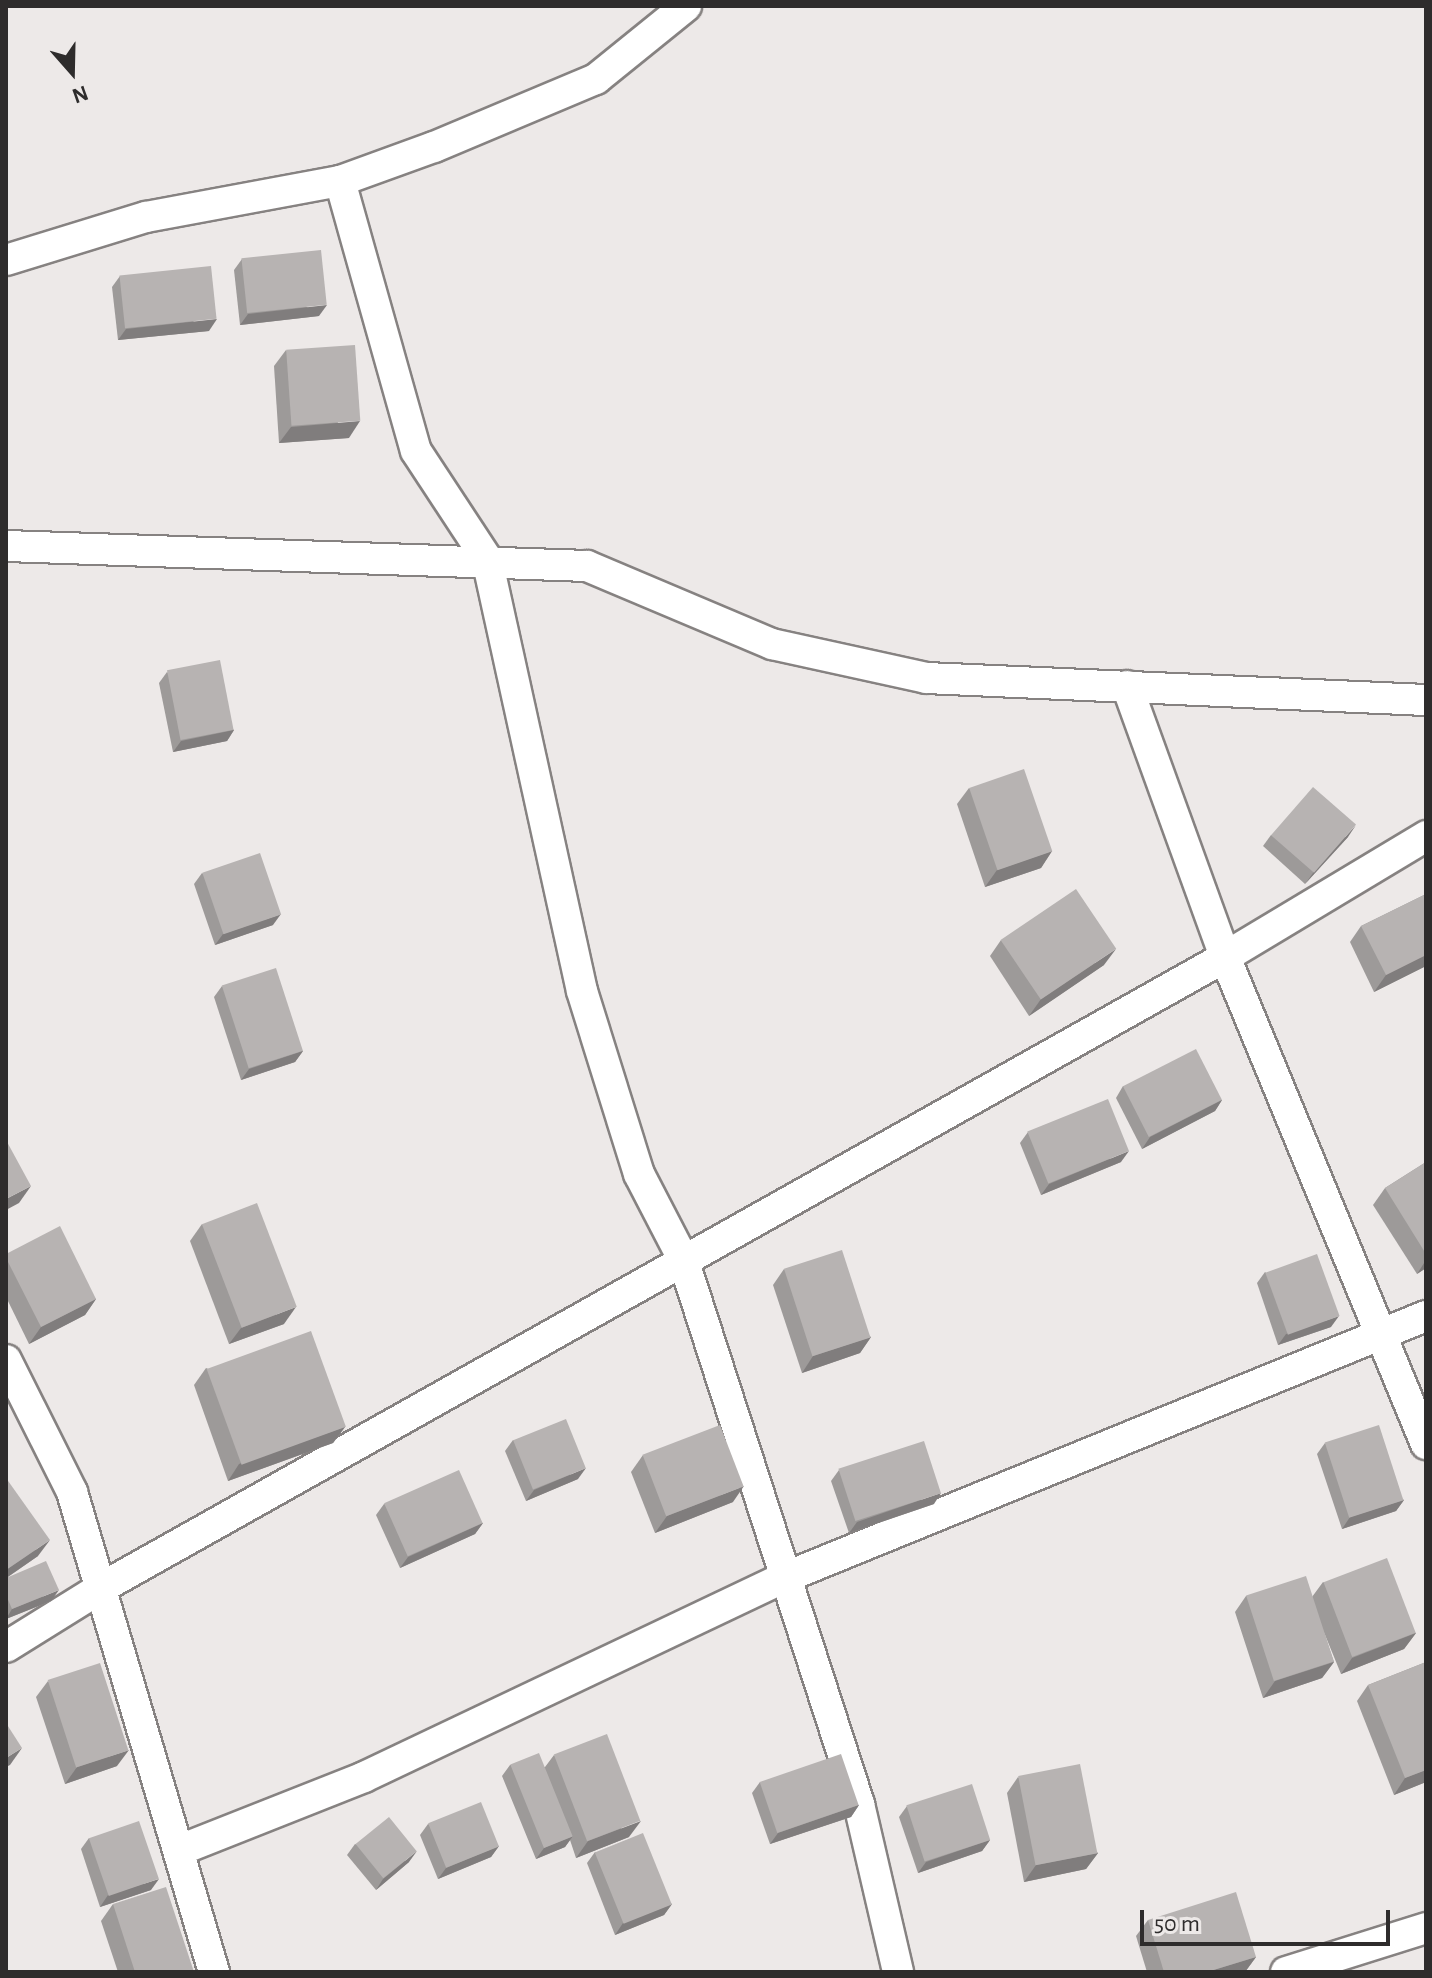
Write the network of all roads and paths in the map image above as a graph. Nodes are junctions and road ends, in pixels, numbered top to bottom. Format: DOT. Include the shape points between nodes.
graph roads {
  1 [pos="686,6"];
  2 [pos="340,181"];
  3 [pos="6,260"];
  4 [pos="6,546"];
  5 [pos="487,559"];
  6 [pos="1127,686"];
  7 [pos="1426,700"];
  8 [pos="1426,836"];
  9 [pos="1225,957"];
  10 [pos="683,1259"];
  11 [pos="1426,1316"];
  12 [pos="1383,1337"];
  13 [pos="6,1360"];
  14 [pos="1426,1444"];
  15 [pos="786,1577"];
  16 [pos="99,1589"];
  17 [pos="6,1647"];
  18 [pos="180,1850"];
  19 [pos="1426,1928"];
  20 [pos="214,1972"];
  21 [pos="898,1972"];
  22 [pos="1286,1972"];
  1 -- 2 [label="street" via="596,79"];
  2 -- 3 [label="street" via="146,217"];
  2 -- 5 [label="street" via="416,451"];
  4 -- 5 [label="street"];
  5 -- 6 [label="street" via="587,566 772,644 926,678"];
  5 -- 10 [label="street" via="582,991 639,1174"];
  6 -- 7 [label="street"];
  6 -- 9 [label="street"];
  8 -- 9 [label="street"];
  9 -- 10 [label="street"];
  9 -- 12 [label="street"];
  10 -- 15 [label="street"];
  10 -- 16 [label="street"];
  11 -- 12 [label="street"];
  12 -- 14 [label="street"];
  12 -- 15 [label="street"];
  13 -- 16 [label="street" via="72,1492"];
  15 -- 18 [label="street" via="364,1777"];
  15 -- 21 [label="street" via="859,1804"];
  16 -- 17 [label="street"];
  16 -- 18 [label="street"];
  18 -- 20 [label="street"];
  19 -- 22 [label="street"];
}
